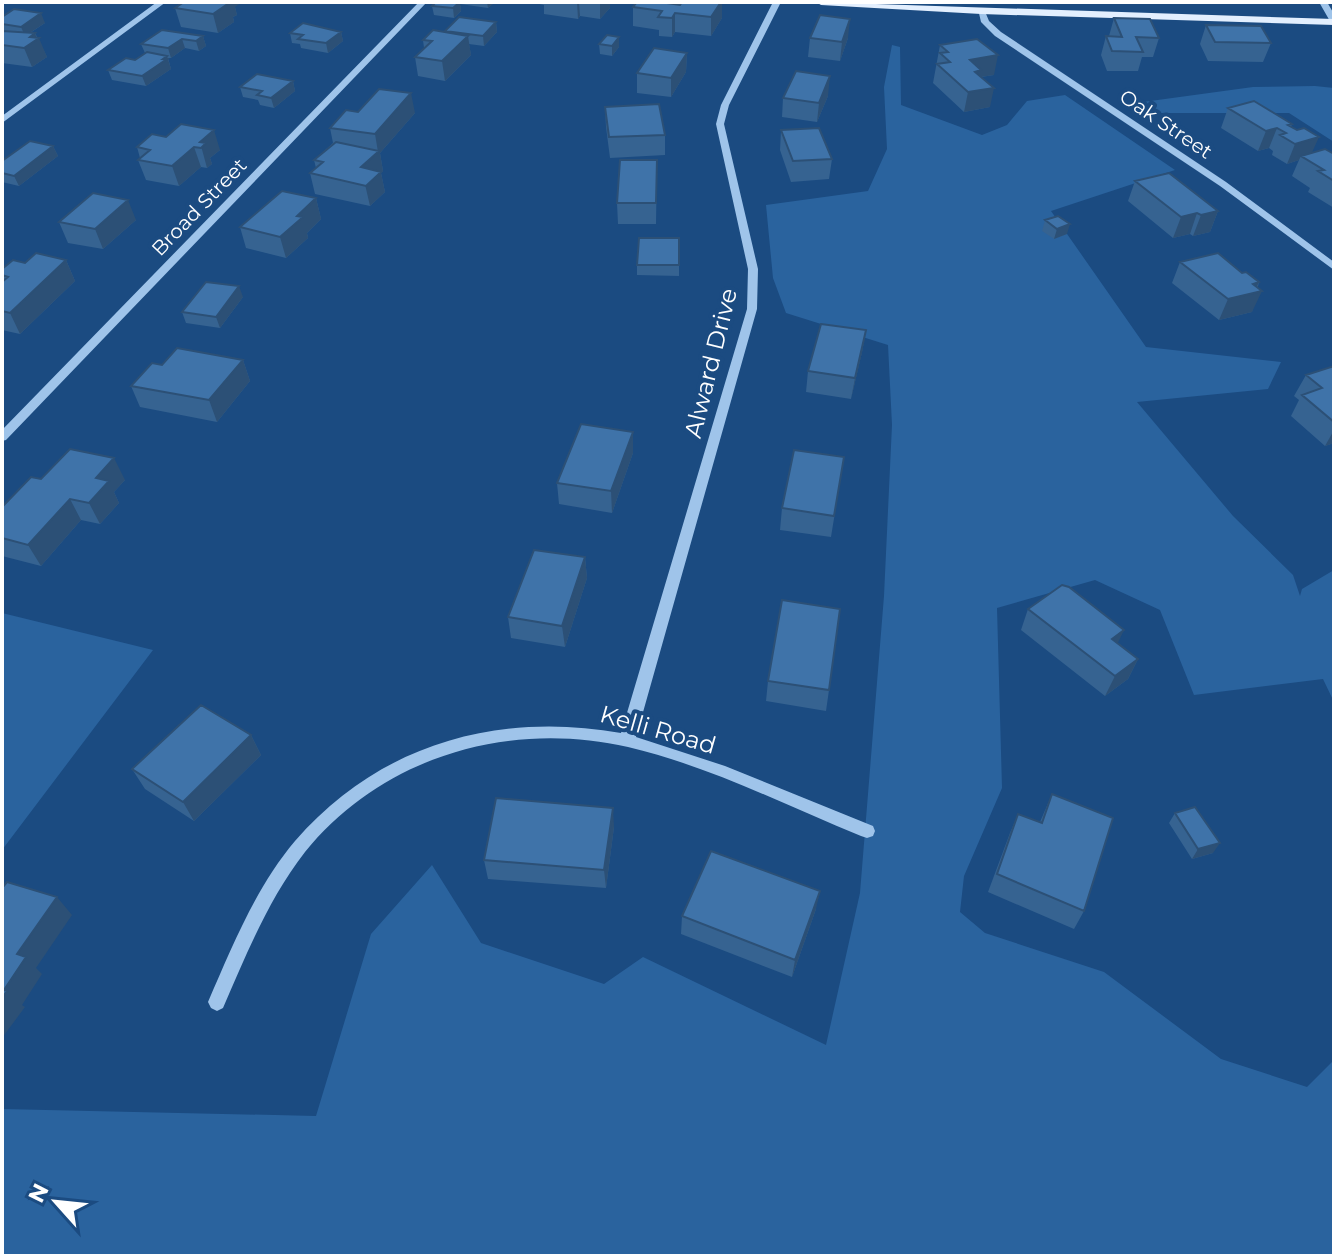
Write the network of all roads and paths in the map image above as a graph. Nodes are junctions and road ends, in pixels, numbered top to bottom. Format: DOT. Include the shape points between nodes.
graph roads {
  1 [pos="162,2"];
  2 [pos="423,2"];
  3 [pos="777,2"];
  4 [pos="821,2"];
  5 [pos="1323,2"];
  6 [pos="1038,8"];
  7 [pos="981,11"];
  8 [pos="1334,22"];
  9 [pos="2,120"];
  10 [pos="1334,267"];
  11 [pos="2,437"];
  12 [pos="627,740"];
  13 [pos="867,831"];
  14 [pos="217,1002"];
  1 -- 9 [label="street"];
  2 -- 11 [label="street, Broad Street"];
  3 -- 12 [label="street, Alward Drive" via="720,124 753,269 752,309"];
  4 -- 7 [label="main road"];
  5 -- 8 [label="street"];
  6 -- 7 [label="main road"];
  6 -- 8 [label="main road"];
  7 -- 10 [label="street, Oak Street" via="998,34 1191,161"];
  12 -- 13 [label="street, Kelli Road"];
  12 -- 14 [label="street, Kelli Road" via="538,730 474,739 398,767 360,790 302,845 278,878"];
}
